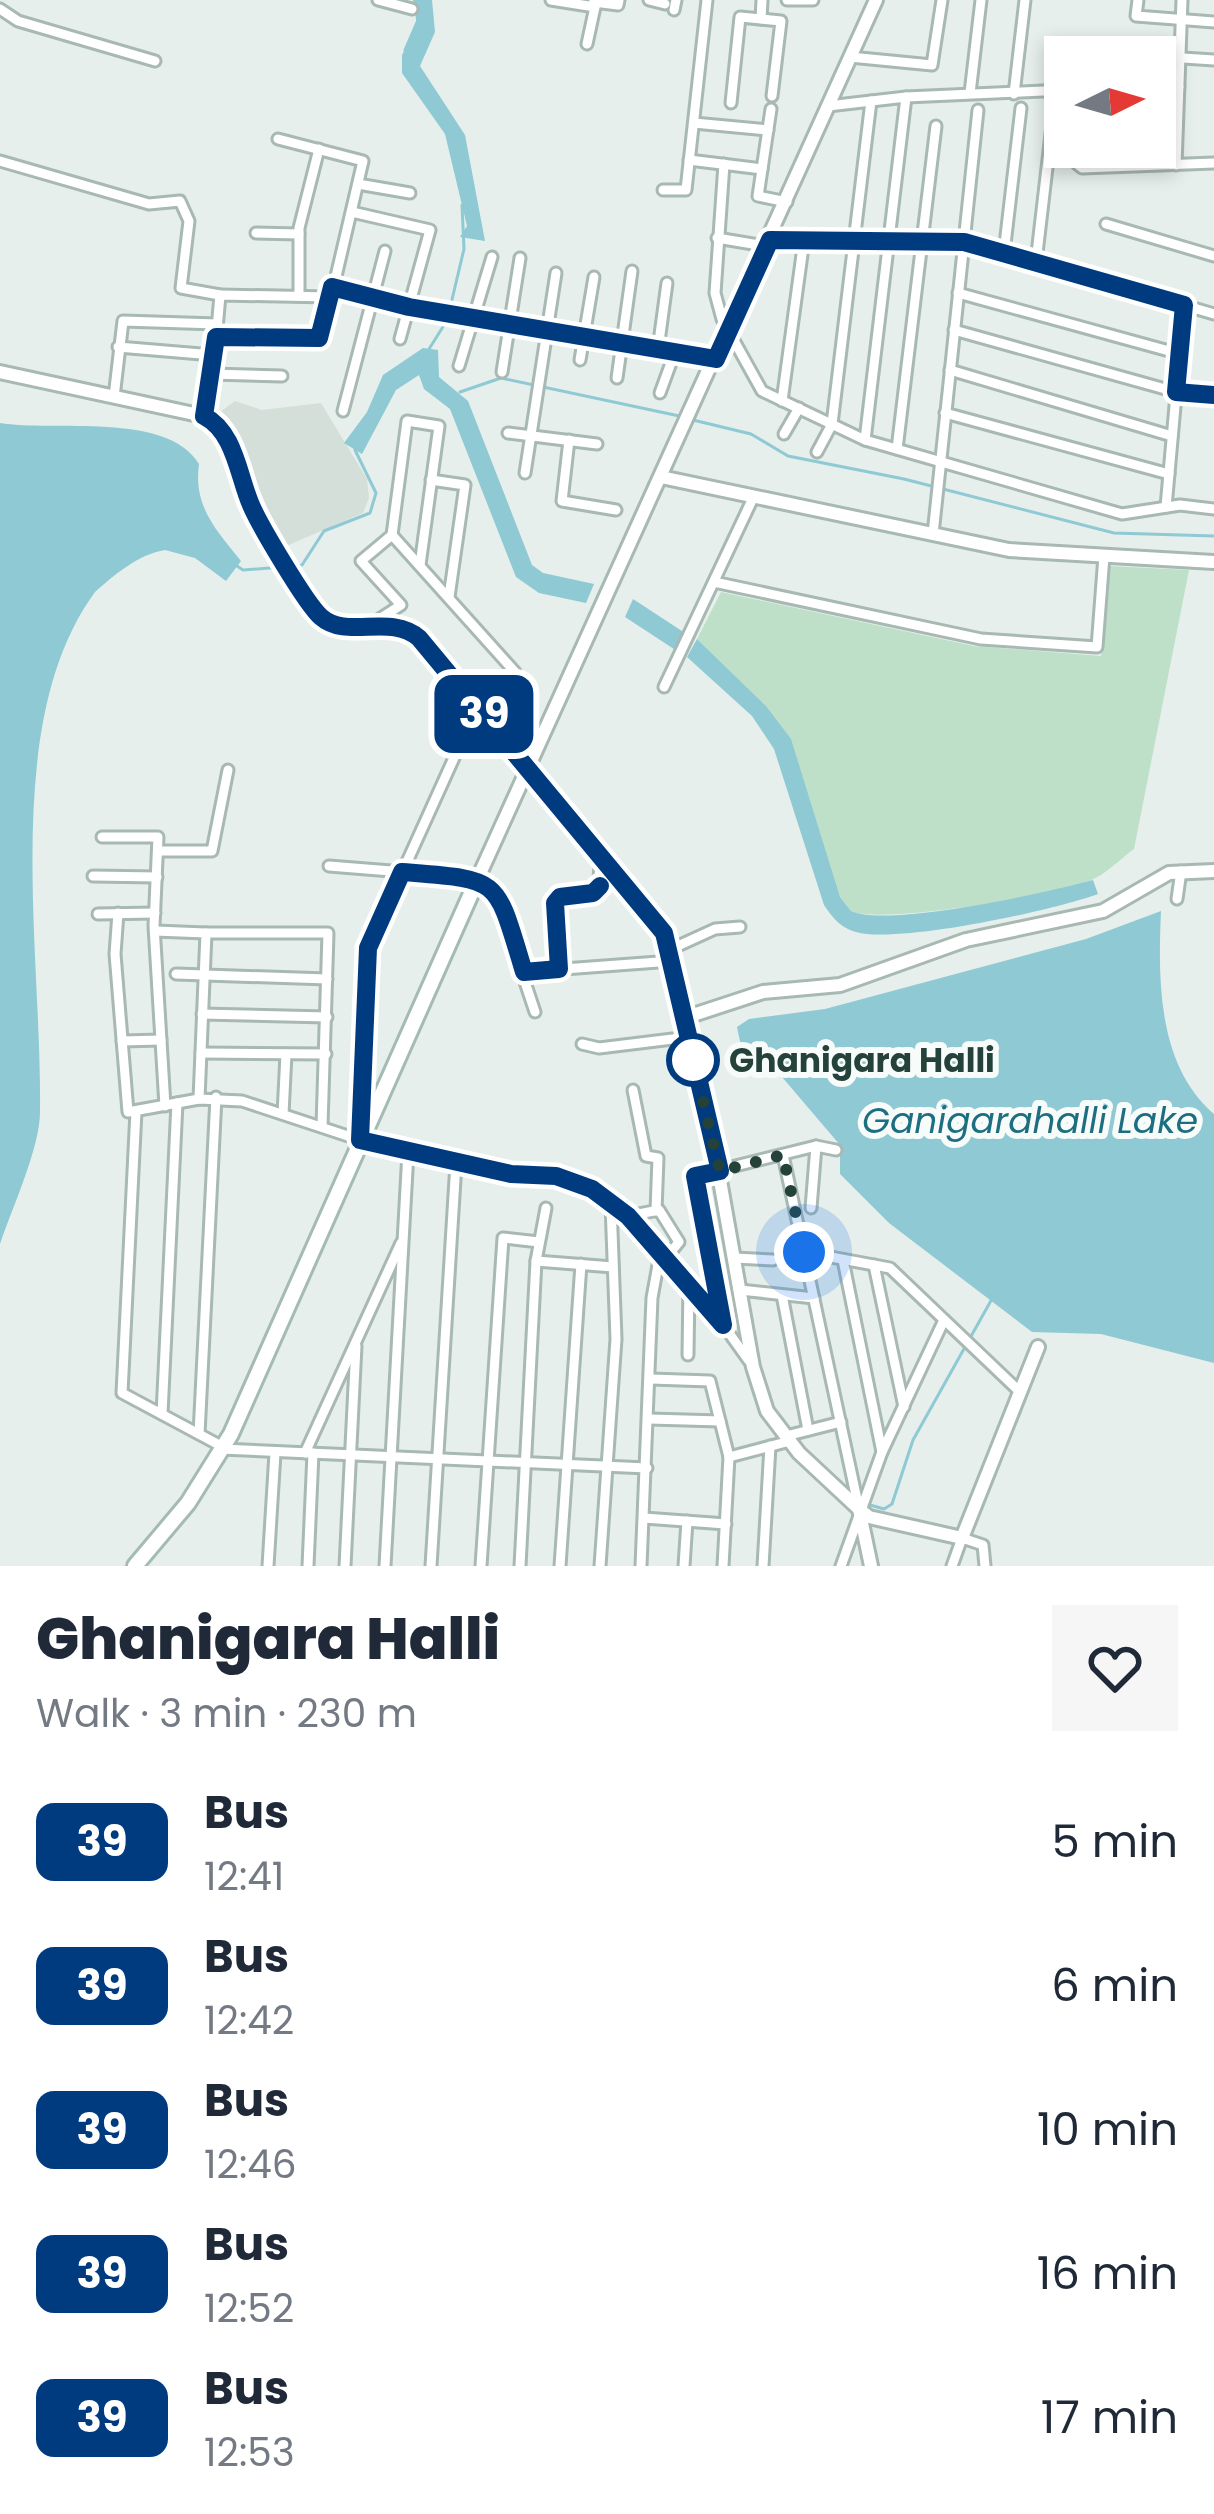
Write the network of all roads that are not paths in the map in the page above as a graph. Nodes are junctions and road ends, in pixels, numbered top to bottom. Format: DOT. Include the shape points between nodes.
graph roads {
  1 [pos="378,0"];
  2 [pos="551,0"];
  3 [pos="619,0"];
  4 [pos="649,0"];
  5 [pos="707,0"];
  6 [pos="763,0"];
  7 [pos="787,0"];
  8 [pos="812,0"];
  9 [pos="876,0"];
  10 [pos="942,0"];
  11 [pos="981,0"];
  12 [pos="1025,0"];
  13 [pos="1138,0"];
  14 [pos="1182,0"];
  15 [pos="594,3"];
  16 [pos="672,5"];
  17 [pos="0,9"];
  18 [pos="412,9"];
  19 [pos="761,19"];
  20 [pos="1182,19"];
  21 [pos="1214,22"];
  22 [pos="587,44"];
  23 [pos="850,57"];
  24 [pos="1176,58"];
  25 [pos="1180,58"];
  26 [pos="1214,60"];
  27 [pos="155,61"];
  28 [pos="1176,87"];
  29 [pos="1179,87"];
  30 [pos="1044,92"];
  31 [pos="970,93"];
  32 [pos="1015,94"];
  33 [pos="906,98"];
  34 [pos="871,101"];
  35 [pos="731,103"];
  36 [pos="828,106"];
  37 [pos="1021,108"];
  38 [pos="977,110"];
  39 [pos="694,123"];
  40 [pos="935,126"];
  41 [pos="1177,127"];
  42 [pos="768,130"];
  43 [pos="278,139"];
  44 [pos="1176,146"];
  45 [pos="319,149"];
  46 [pos="689,160"];
  47 [pos="0,161"];
  48 [pos="724,164"];
  49 [pos="1176,164"];
  50 [pos="1214,164"];
  51 [pos="1047,168"];
  52 [pos="762,169"];
  53 [pos="358,184"];
  54 [pos="663,190"];
  55 [pos="410,193"];
  56 [pos="788,202"];
  57 [pos="352,212"];
  58 [pos="1106,224"];
  59 [pos="256,233"];
  60 [pos="299,234"];
  61 [pos="717,238"];
  62 [pos="804,240"];
  63 [pos="854,241"];
  64 [pos="889,242"];
  65 [pos="922,242"];
  66 [pos="964,242"];
  67 [pos="768,243"];
  68 [pos="385,251"];
  69 [pos="1004,253"];
  70 [pos="492,256"];
  71 [pos="1214,256"];
  72 [pos="520,258"];
  73 [pos="1036,262"];
  74 [pos="632,272"];
  75 [pos="556,273"];
  76 [pos="594,278"];
  77 [pos="668,283"];
  78 [pos="331,292"];
  79 [pos="958,293"];
  80 [pos="220,295"];
  81 [pos="299,296"];
  82 [pos="373,297"];
  83 [pos="1184,305"];
  84 [pos="409,307"];
  85 [pos="1214,314"];
  86 [pos="475,316"];
  87 [pos="217,324"];
  88 [pos="510,325"];
  89 [pos="730,328"];
  90 [pos="954,330"];
  91 [pos="547,331"];
  92 [pos="216,337"];
  93 [pos="584,337"];
  94 [pos="400,339"];
  95 [pos="622,343"];
  96 [pos="118,347"];
  97 [pos="658,349"];
  98 [pos="675,352"];
  99 [pos="1180,354"];
  100 [pos="213,355"];
  101 [pos="716,359"];
  102 [pos="580,360"];
  103 [pos="460,366"];
  104 [pos="950,370"];
  105 [pos="0,372"];
  106 [pos="502,372"];
  107 [pos="211,374"];
  108 [pos="282,376"];
  109 [pos="617,378"];
  110 [pos="1176,392"];
  111 [pos="660,393"];
  112 [pos="1214,395"];
  113 [pos="114,397"];
  114 [pos="782,400"];
  115 [pos="799,408"];
  116 [pos="343,411"];
  117 [pos="945,413"];
  118 [pos="204,416"];
  119 [pos="832,424"];
  120 [pos="508,433"];
  121 [pos="784,434"];
  122 [pos="532,435"];
  123 [pos="1172,436"];
  124 [pos="569,440"];
  125 [pos="865,440"];
  126 [pos="598,444"];
  127 [pos="897,449"];
  128 [pos="817,452"];
  129 [pos="940,462"];
  130 [pos="525,473"];
  131 [pos="1169,474"];
  132 [pos="662,477"];
  133 [pos="431,480"];
  134 [pos="754,496"];
  135 [pos="1166,507"];
  136 [pos="1214,509"];
  137 [pos="616,510"];
  138 [pos="933,534"];
  139 [pos="392,535"];
  140 [pos="1105,556"];
  141 [pos="1214,562"];
  142 [pos="420,565"];
  143 [pos="714,582"];
  144 [pos="449,597"];
  145 [pos="370,625"];
  146 [pos="664,687"];
  147 [pos="477,706"];
  148 [pos="529,766"];
  149 [pos="228,770"];
  150 [pos="103,837"];
  151 [pos="158,850"];
  152 [pos="601,854"];
  153 [pos="329,866"];
  154 [pos="1214,871"];
  155 [pos="402,872"];
  156 [pos="1181,872"];
  157 [pos="93,876"];
  158 [pos="157,877"];
  159 [pos="478,878"];
  160 [pos="1177,899"];
  161 [pos="118,913"];
  162 [pos="155,913"];
  163 [pos="98,914"];
  164 [pos="740,927"];
  165 [pos="155,932"];
  166 [pos="206,933"];
  167 [pos="670,956"];
  168 [pos="559,969"];
  169 [pos="524,972"];
  170 [pos="176,974"];
  171 [pos="205,974"];
  172 [pos="327,979"];
  173 [pos="536,1012"];
  174 [pos="202,1014"];
  175 [pos="327,1017"];
  176 [pos="684,1018"];
  177 [pos="689,1037"];
  178 [pos="161,1040"];
  179 [pos="122,1041"];
  180 [pos="582,1044"];
  181 [pos="201,1053"];
  182 [pos="286,1054"];
  183 [pos="326,1054"];
  184 [pos="632,1090"];
  185 [pos="216,1097"];
  186 [pos="200,1099"];
  187 [pos="171,1104"];
  188 [pos="136,1111"];
  189 [pos="284,1114"];
  190 [pos="322,1126"];
  191 [pos="360,1140"];
  192 [pos="816,1146"];
  193 [pos="836,1150"];
  194 [pos="408,1152"];
  195 [pos="783,1155"];
  196 [pos="457,1162"];
  197 [pos="720,1171"];
  198 [pos="611,1204"];
  199 [pos="546,1208"];
  200 [pos="811,1208"];
  201 [pos="656,1210"];
  202 [pos="628,1216"];
  203 [pos="404,1238"];
  204 [pos="539,1242"];
  205 [pos="804,1252"];
  206 [pos="663,1257"];
  207 [pos="735,1258"];
  208 [pos="843,1259"];
  209 [pos="773,1260"];
  210 [pos="536,1261"];
  211 [pos="581,1264"];
  212 [pos="874,1265"];
  213 [pos="614,1267"];
  214 [pos="689,1286"];
  215 [pos="740,1290"];
  216 [pos="782,1295"];
  217 [pos="814,1298"];
  218 [pos="944,1320"];
  219 [pos="723,1325"];
  220 [pos="356,1341"];
  221 [pos="1038,1347"];
  222 [pos="688,1355"];
  223 [pos="754,1367"];
  224 [pos="651,1379"];
  225 [pos="1018,1391"];
  226 [pos="904,1407"];
  227 [pos="162,1414"];
  228 [pos="650,1419"];
  229 [pos="720,1421"];
  230 [pos="841,1422"];
  231 [pos="808,1430"];
  232 [pos="200,1434"];
  233 [pos="788,1439"];
  234 [pos="770,1446"];
  235 [pos="222,1448"];
  236 [pos="882,1452"];
  237 [pos="275,1453"];
  238 [pos="309,1453"];
  239 [pos="351,1455"];
  240 [pos="391,1456"];
  241 [pos="729,1457"];
  242 [pos="437,1459"];
  243 [pos="487,1461"];
  244 [pos="525,1463"];
  245 [pos="567,1465"];
  246 [pos="606,1466"];
  247 [pos="647,1468"];
  248 [pos="859,1509"];
  249 [pos="644,1518"];
  250 [pos="687,1521"];
  251 [pos="726,1524"];
  252 [pos="962,1538"];
  253 [pos="135,1566"];
  254 [pos="268,1566"];
  255 [pos="308,1566"];
  256 [pos="345,1566"];
  257 [pos="385,1566"];
  258 [pos="431,1566"];
  259 [pos="481,1566"];
  260 [pos="520,1566"];
  261 [pos="560,1566"];
  262 [pos="600,1566"];
  263 [pos="641,1566"];
  264 [pos="684,1566"];
  265 [pos="723,1566"];
  266 [pos="763,1566"];
  267 [pos="841,1566"];
  268 [pos="871,1566"];
  269 [pos="956,1566"];
  270 [pos="985,1566"];
  1 -- 18 [label="street"];
  2 -- 15 [label="street"];
  3 -- 15 [label="street"];
  4 -- 16 [label="street"];
  5 -- 39 [label="street"];
  6 -- 19 [label="street"];
  7 -- 8 [label="street"];
  9 -- 23 [label="street"];
  10 -- 23 [label="street" via="932,65"];
  11 -- 31 [label="street"];
  12 -- 32 [label="street"];
  13 -- 20 [label="street" via="1136,16"];
  14 -- 20 [label="street"];
  15 -- 22 [label="street"];
  17 -- 27 [label="street"];
  19 -- 35 [label="street" via="740,17"];
  19 -- 42 [label="street" via="781,21"];
  20 -- 21 [label="street"];
  20 -- 25 [label="street"];
  23 -- 36 [label="street"];
  24 -- 25 [label="street"];
  25 -- 26 [label="street"];
  25 -- 29 [label="street"];
  28 -- 29 [label="street"];
  29 -- 41 [label="street"];
  30 -- 32 [label="street"];
  31 -- 32 [label="street"];
  31 -- 33 [label="street"];
  33 -- 34 [label="street"];
  33 -- 64 [label="street"];
  34 -- 36 [label="street"];
  34 -- 63 [label="street"];
  36 -- 56 [label="street"];
  37 -- 69 [label="street"];
  38 -- 66 [label="street"];
  39 -- 42 [label="street"];
  39 -- 46 [label="street"];
  40 -- 65 [label="street"];
  41 -- 44 [label="street"];
  42 -- 52 [label="street"];
  43 -- 45 [label="street"];
  45 -- 53 [label="street" via="363,161"];
  45 -- 60 [label="street"];
  46 -- 48 [label="street"];
  46 -- 54 [label="street" via="686,190"];
  47 -- 80 [label="street" via="149,204 180,201 189,220 181,288"];
  48 -- 52 [label="street"];
  48 -- 61 [label="street"];
  49 -- 50 [label="street"];
  51 -- 73 [label="street"];
  52 -- 56 [label="street" via="758,196"];
  53 -- 55 [label="street"];
  53 -- 57 [label="street"];
  56 -- 67 [label="street"];
  57 -- 78 [label="street"];
  57 -- 84 [label="street" via="430,230"];
  58 -- 71 [label="street"];
  59 -- 60 [label="street"];
  60 -- 81 [label="street"];
  61 -- 67 [label="street"];
  61 -- 89 [label="street" via="717,308"];
  62 -- 63 [label="street"];
  62 -- 67 [label="street"];
  62 -- 114 [label="street"];
  63 -- 64 [label="street"];
  63 -- 119 [label="street"];
  64 -- 65 [label="street"];
  64 -- 125 [label="street"];
  65 -- 66 [label="street"];
  65 -- 127 [label="street"];
  66 -- 69 [label="street"];
  66 -- 79 [label="street"];
  67 -- 89 [label="street"];
  68 -- 82 [label="street"];
  69 -- 73 [label="street"];
  70 -- 86 [label="street"];
  72 -- 88 [label="street"];
  73 -- 83 [label="street"];
  74 -- 95 [label="street"];
  75 -- 91 [label="street"];
  76 -- 93 [label="street"];
  77 -- 97 [label="street"];
  78 -- 81 [label="street"];
  78 -- 82 [label="street"];
  78 -- 92 [label="street" via="319,338"];
  79 -- 90 [label="street"];
  79 -- 99 [label="street"];
  80 -- 81 [label="street"];
  80 -- 87 [label="street"];
  82 -- 84 [label="street"];
  82 -- 116 [label="street"];
  83 -- 85 [label="street"];
  83 -- 99 [label="street"];
  84 -- 86 [label="street"];
  84 -- 94 [label="street"];
  86 -- 88 [label="street"];
  86 -- 103 [label="street"];
  87 -- 92 [label="street"];
  87 -- 96 [label="street" via="129,319 120,324"];
  88 -- 91 [label="street"];
  88 -- 106 [label="street"];
  89 -- 101 [label="street"];
  89 -- 114 [label="street" via="763,391"];
  90 -- 104 [label="street"];
  90 -- 110 [label="street"];
  91 -- 93 [label="street"];
  91 -- 122 [label="street"];
  92 -- 100 [label="street"];
  93 -- 95 [label="street"];
  93 -- 102 [label="street"];
  95 -- 97 [label="street"];
  95 -- 109 [label="street"];
  96 -- 100 [label="street"];
  96 -- 113 [label="street"];
  97 -- 98 [label="street"];
  98 -- 101 [label="street"];
  98 -- 111 [label="street"];
  99 -- 110 [label="street"];
  100 -- 107 [label="street"];
  101 -- 132 [label="street"];
  104 -- 117 [label="street"];
  104 -- 123 [label="street"];
  105 -- 113 [label="street"];
  107 -- 108 [label="street"];
  107 -- 118 [label="street"];
  110 -- 112 [label="street"];
  110 -- 123 [label="street"];
  113 -- 118 [label="street"];
  114 -- 115 [label="street"];
  115 -- 119 [label="street"];
  115 -- 121 [label="street"];
  117 -- 129 [label="street"];
  117 -- 131 [label="street"];
  118 -- 145 [label="street" via="225,434 253,509 326,620"];
  119 -- 125 [label="street"];
  119 -- 128 [label="street"];
  120 -- 122 [label="street"];
  122 -- 124 [label="street"];
  122 -- 130 [label="street"];
  123 -- 131 [label="street"];
  124 -- 126 [label="street"];
  124 -- 137 [label="street" via="562,501"];
  125 -- 127 [label="street"];
  127 -- 129 [label="street"];
  129 -- 135 [label="street" via="1122,514"];
  129 -- 138 [label="street"];
  131 -- 135 [label="street"];
  132 -- 134 [label="street"];
  132 -- 148 [label="street"];
  133 -- 139 [label="street" via="439,426 407,421"];
  133 -- 142 [label="street"];
  133 -- 144 [label="street" via="465,485"];
  134 -- 138 [label="street"];
  134 -- 143 [label="street"];
  135 -- 136 [label="street"];
  138 -- 140 [label="street" via="1009,550"];
  139 -- 142 [label="street"];
  139 -- 145 [label="street" via="361,561 400,605"];
  140 -- 141 [label="street"];
  140 -- 143 [label="street" via="1097,647 981,639"];
  142 -- 144 [label="street"];
  143 -- 146 [label="street"];
  144 -- 147 [label="street" via="515,672"];
  145 -- 147 [label="street" via="411,631"];
  147 -- 148 [label="street"];
  147 -- 155 [label="street"];
  148 -- 152 [label="street"];
  148 -- 159 [label="street"];
  149 -- 151 [label="street" via="212,850"];
  150 -- 151 [label="street" via="158,837"];
  151 -- 158 [label="street"];
  152 -- 167 [label="street" via="664,933"];
  152 -- 168 [label="street" via="598,889 555,903"];
  153 -- 155 [label="street"];
  154 -- 156 [label="street"];
  155 -- 159 [label="street"];
  155 -- 191 [label="street" via="368,948"];
  156 -- 160 [label="street"];
  156 -- 176 [label="street" via="1103,911 966,940 839,985 763,992"];
  157 -- 158 [label="street"];
  158 -- 162 [label="street"];
  159 -- 169 [label="street" via="498,892"];
  159 -- 191 [label="main road"];
  161 -- 162 [label="street"];
  161 -- 163 [label="street"];
  161 -- 179 [label="street"];
  162 -- 165 [label="street"];
  164 -- 167 [label="street" via="715,928"];
  165 -- 166 [label="street"];
  165 -- 178 [label="street"];
  166 -- 171 [label="street"];
  166 -- 172 [label="street" via="328,933"];
  167 -- 168 [label="street"];
  167 -- 176 [label="street"];
  168 -- 169 [label="street"];
  169 -- 173 [label="street"];
  170 -- 171 [label="street"];
  171 -- 172 [label="street"];
  171 -- 174 [label="street"];
  172 -- 175 [label="street"];
  174 -- 175 [label="street"];
  174 -- 181 [label="street"];
  175 -- 183 [label="street"];
  176 -- 177 [label="street"];
  177 -- 180 [label="street"];
  177 -- 197 [label="street"];
  178 -- 179 [label="street"];
  178 -- 187 [label="street"];
  179 -- 188 [label="street" via="128,1112"];
  181 -- 182 [label="street"];
  181 -- 186 [label="street"];
  182 -- 183 [label="street"];
  182 -- 189 [label="street"];
  183 -- 190 [label="street"];
  184 -- 201 [label="street" via="646,1156 658,1158"];
  185 -- 186 [label="street"];
  185 -- 189 [label="street"];
  185 -- 232 [label="street"];
  186 -- 187 [label="street"];
  187 -- 188 [label="street"];
  187 -- 227 [label="street"];
  188 -- 227 [label="street" via="122,1393"];
  189 -- 190 [label="street"];
  190 -- 191 [label="street"];
  191 -- 194 [label="street"];
  191 -- 235 [label="main road"];
  192 -- 193 [label="street"];
  192 -- 195 [label="street"];
  192 -- 200 [label="street"];
  194 -- 196 [label="street"];
  194 -- 203 [label="street"];
  195 -- 197 [label="street"];
  195 -- 205 [label="street"];
  196 -- 198 [label="street" via="556,1176"];
  196 -- 242 [label="street"];
  197 -- 207 [label="street"];
  197 -- 219 [label="street" via="695,1176"];
  198 -- 202 [label="street"];
  198 -- 213 [label="street"];
  199 -- 204 [label="street"];
  201 -- 202 [label="street"];
  201 -- 206 [label="street" via="679,1242"];
  202 -- 206 [label="street"];
  203 -- 220 [label="street"];
  203 -- 240 [label="street"];
  204 -- 210 [label="street"];
  204 -- 243 [label="street" via="503,1238"];
  205 -- 208 [label="street"];
  205 -- 217 [label="street"];
  206 -- 214 [label="street"];
  206 -- 224 [label="street" via="652,1298"];
  207 -- 209 [label="street"];
  207 -- 215 [label="street"];
  208 -- 212 [label="street"];
  208 -- 236 [label="street"];
  210 -- 211 [label="street"];
  210 -- 244 [label="street"];
  211 -- 213 [label="street"];
  211 -- 245 [label="street"];
  212 -- 218 [label="street" via="890,1268"];
  212 -- 226 [label="street"];
  213 -- 246 [label="street"];
  214 -- 219 [label="street"];
  214 -- 222 [label="street"];
  215 -- 216 [label="street"];
  215 -- 223 [label="street"];
  216 -- 217 [label="street"];
  216 -- 231 [label="street"];
  217 -- 230 [label="street"];
  218 -- 225 [label="street"];
  218 -- 226 [label="street"];
  219 -- 223 [label="street"];
  220 -- 238 [label="street"];
  220 -- 239 [label="street"];
  221 -- 225 [label="street"];
  223 -- 233 [label="street" via="767,1411"];
  224 -- 228 [label="street"];
  224 -- 229 [label="street" via="710,1381"];
  225 -- 252 [label="street"];
  226 -- 236 [label="street"];
  227 -- 232 [label="street"];
  228 -- 229 [label="street"];
  228 -- 247 [label="street"];
  229 -- 241 [label="street"];
  230 -- 231 [label="street"];
  230 -- 248 [label="street"];
  231 -- 233 [label="street"];
  232 -- 235 [label="street"];
  233 -- 234 [label="street"];
  233 -- 248 [label="street"];
  234 -- 241 [label="street"];
  234 -- 266 [label="street"];
  235 -- 238 [label="street"];
  235 -- 253 [label="main road"];
  236 -- 248 [label="street"];
  237 -- 254 [label="street"];
  238 -- 239 [label="street"];
  238 -- 255 [label="street"];
  239 -- 240 [label="street"];
  239 -- 256 [label="street"];
  240 -- 242 [label="street"];
  240 -- 257 [label="street"];
  241 -- 251 [label="street"];
  242 -- 243 [label="street"];
  242 -- 258 [label="street"];
  243 -- 244 [label="street"];
  243 -- 259 [label="street"];
  244 -- 245 [label="street"];
  244 -- 260 [label="street"];
  245 -- 246 [label="street"];
  245 -- 261 [label="street"];
  246 -- 247 [label="street"];
  246 -- 262 [label="street"];
  247 -- 249 [label="street"];
  248 -- 252 [label="street"];
  248 -- 267 [label="street"];
  248 -- 268 [label="street"];
  249 -- 250 [label="street"];
  249 -- 263 [label="street"];
  250 -- 251 [label="street"];
  250 -- 264 [label="street"];
  251 -- 265 [label="street"];
  252 -- 269 [label="street"];
  252 -- 270 [label="street" via="983,1545"];
}
